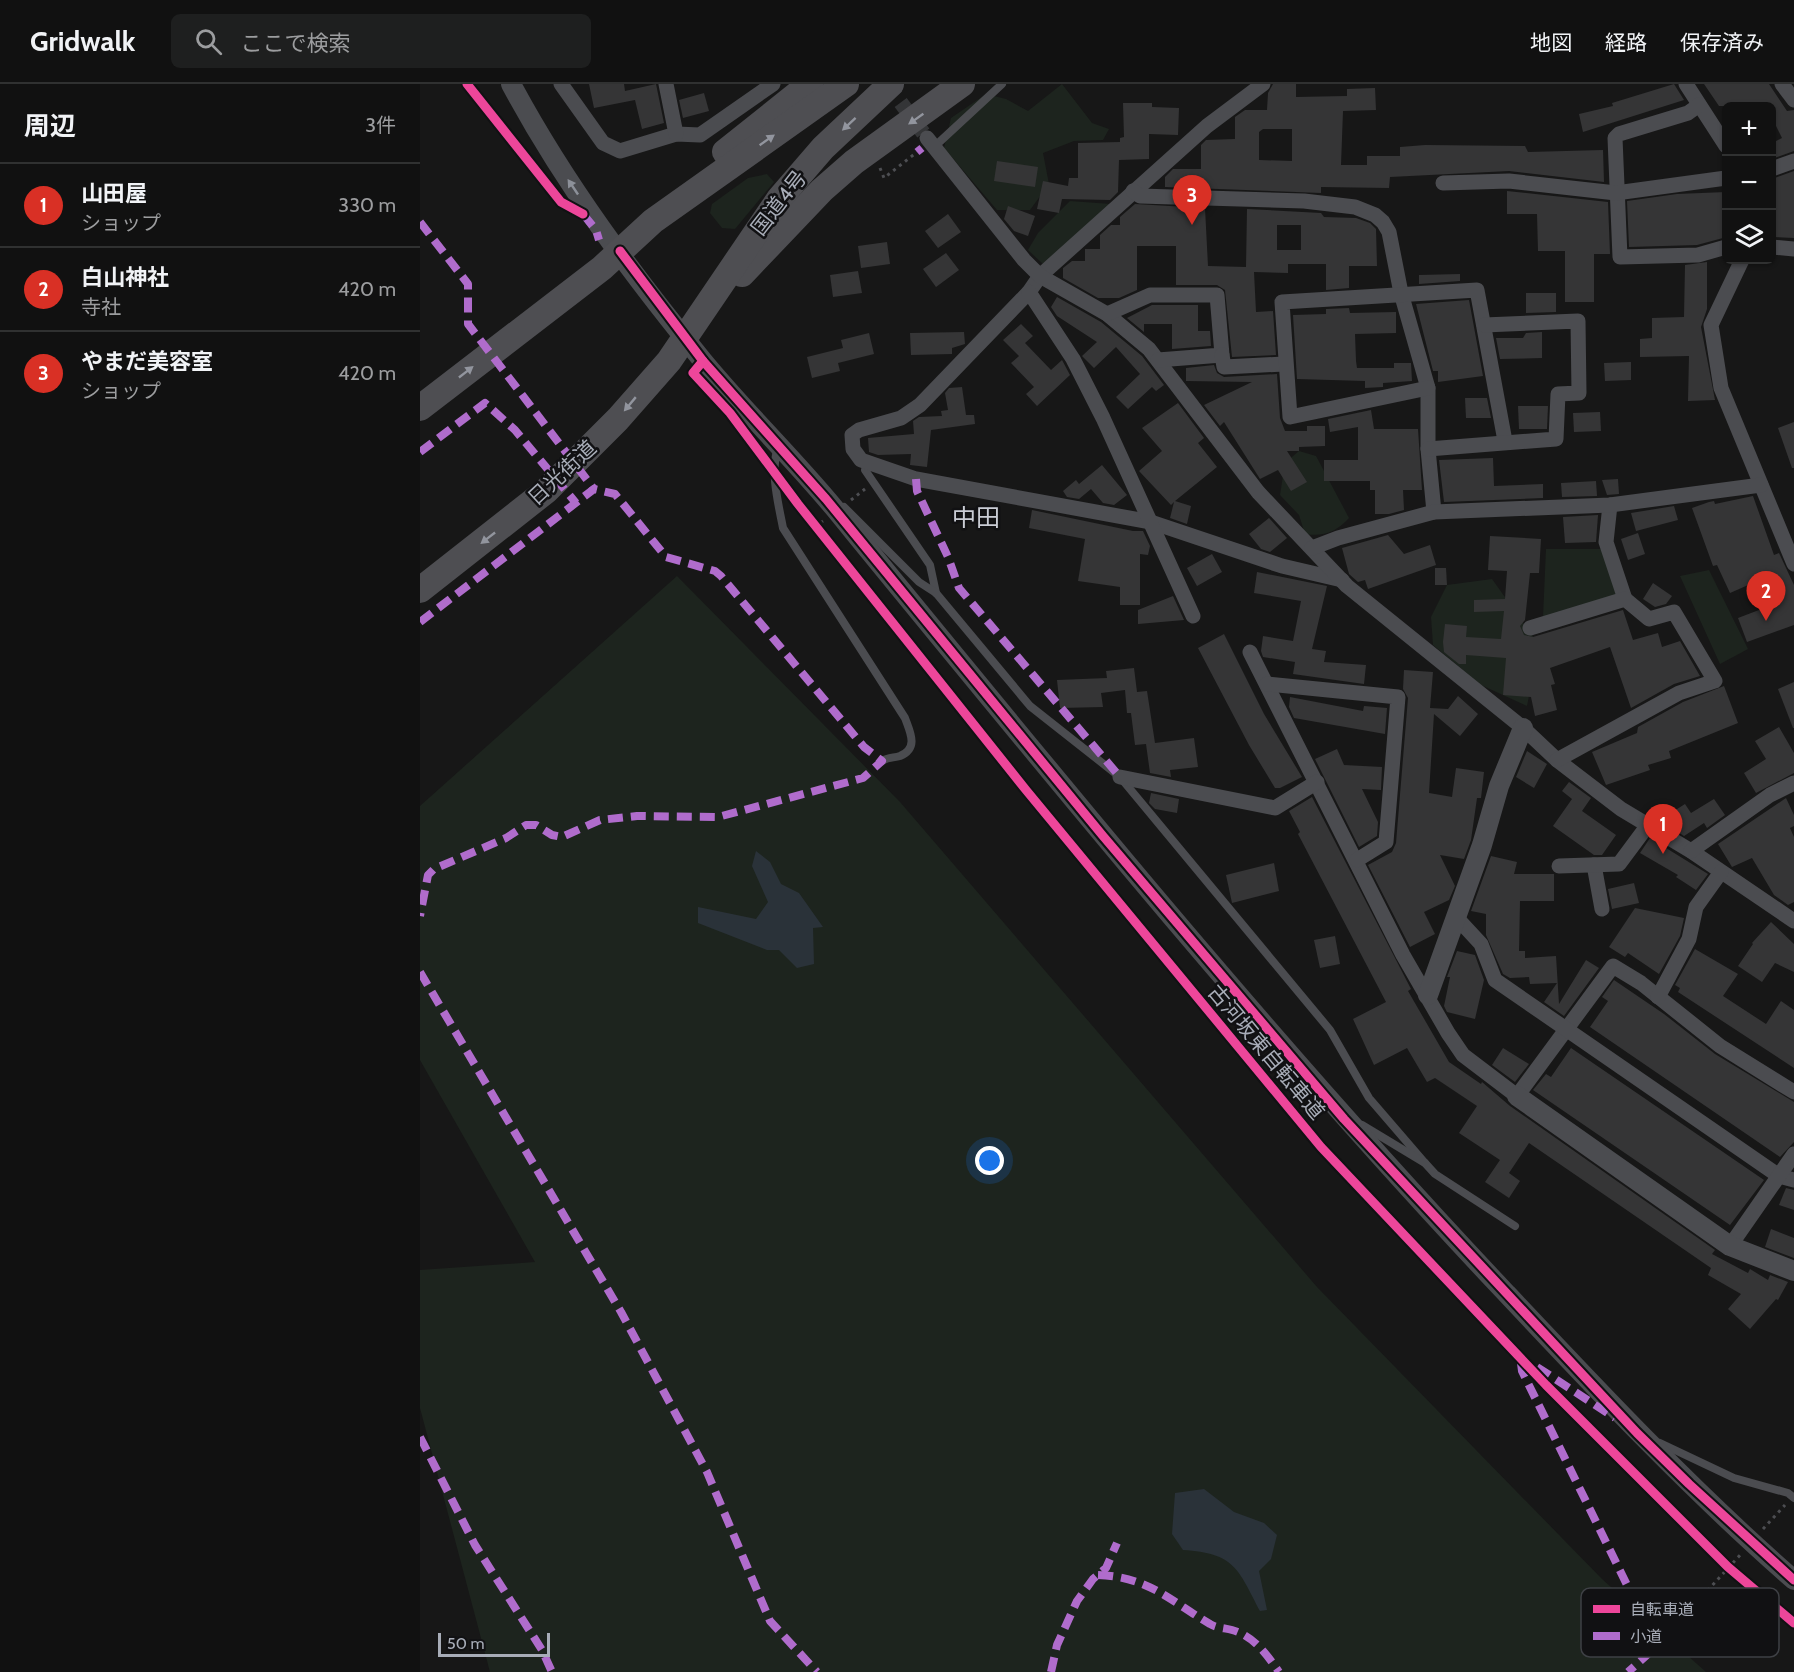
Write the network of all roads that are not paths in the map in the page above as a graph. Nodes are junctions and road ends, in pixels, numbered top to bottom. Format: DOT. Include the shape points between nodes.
graph roads {
  1 [pos="511,84"];
  2 [pos="561,84"];
  3 [pos="666,84"];
  4 [pos="773,84"];
  5 [pos="810,84"];
  6 [pos="846,84"];
  7 [pos="891,84"];
  8 [pos="962,84"];
  9 [pos="1002,84"];
  10 [pos="1263,84"];
  11 [pos="1686,84"];
  12 [pos="1782,84"];
  13 [pos="1794,100"];
  14 [pos="1699,105"];
  15 [pos="676,134"];
  16 [pos="1722,140"];
  17 [pos="931,143"];
  18 [pos="1794,161"];
  19 [pos="1776,168"];
  20 [pos="1722,179"];
  21 [pos="1443,183"];
  22 [pos="1133,190"];
  23 [pos="1616,193"];
  24 [pos="653,221"];
  25 [pos="1722,248"];
  26 [pos="1776,248"];
  27 [pos="1794,249"];
  28 [pos="611,260"];
  29 [pos="1740,264"];
  30 [pos="1040,276"];
  31 [pos="1029,292"];
  32 [pos="1401,293"];
  33 [pos="1107,314"];
  34 [pos="1484,325"];
  35 [pos="684,335"];
  36 [pos="1222,355"];
  37 [pos="1158,360"];
  38 [pos="1284,364"];
  39 [pos="1428,388"];
  40 [pos="420,408"];
  41 [pos="1505,441"];
  42 [pos="778,445"];
  43 [pos="1428,448"];
  44 [pos="867,462"];
  45 [pos="1761,485"];
  46 [pos="826,499"];
  47 [pos="1610,505"];
  48 [pos="1434,512"];
  49 [pos="1151,522"];
  50 [pos="1312,548"];
  51 [pos="1794,564"];
  52 [pos="1342,580"];
  53 [pos="420,590"];
  54 [pos="936,593"];
  55 [pos="1625,599"];
  56 [pos="1193,616"];
  57 [pos="1530,628"];
  58 [pos="1250,652"];
  59 [pos="1267,684"];
  60 [pos="1523,728"];
  61 [pos="882,760"];
  62 [pos="1557,760"];
  63 [pos="1120,777"];
  64 [pos="1317,782"];
  65 [pos="1794,783"];
  66 [pos="1648,825"];
  67 [pos="1691,851"];
  68 [pos="1356,860"];
  69 [pos="1594,865"];
  70 [pos="1559,866"];
  71 [pos="1721,872"];
  72 [pos="1602,909"];
  73 [pos="1456,917"];
  74 [pos="1794,921"];
  75 [pos="1428,994"];
  76 [pos="1658,996"];
  77 [pos="1564,1030"];
  78 [pos="1794,1092"];
  79 [pos="1517,1096"];
  80 [pos="1344,1119"];
  81 [pos="1794,1154"];
  82 [pos="1425,1163"];
  83 [pos="1786,1178"];
  84 [pos="1515,1226"];
  85 [pos="1730,1246"];
  86 [pos="1794,1271"];
  87 [pos="1637,1433"];
  88 [pos="1794,1498"];
  89 [pos="1794,1580"];
  28 -- 1 [label="street, one-way"];
  2 -- 15 [label="street" via="603,143 620,151"];
  3 -- 15 [label="street"];
  4 -- 15 [label="street" via="700,135"];
  5 -- 24 [label="highway" via="701,172"];
  24 -- 6 [label="highway, one-way"];
  7 -- 35 [label="highway, 国道4号, one-way" via="823,148 779,199"];
  8 -- 35 [label="highway, one-way" via="854,162 822,190"];
  9 -- 17 [label="lane"];
  10 -- 22 [label="street"];
  11 -- 14 [label="street"];
  12 -- 13 [label="street"];
  14 -- 16 [label="street"];
  14 -- 23 [label="street" via="1688,114 1615,138"];
  17 -- 30 [label="street"];
  18 -- 19 [label="street"];
  20 -- 23 [label="street"];
  21 -- 23 [label="street" via="1509,181"];
  22 -- 30 [label="street"];
  22 -- 32 [label="street" via="1140,196 1304,201 1355,207 1375,214 1389,232"];
  23 -- 25 [label="street" via="1620,257 1698,255"];
  24 -- 28 [label="highway"];
  26 -- 27 [label="street"];
  28 -- 35 [label="street"];
  40 -- 28 [label="highway, one-way"];
  29 -- 45 [label="street" via="1711,325 1721,388"];
  30 -- 31 [label="street"];
  30 -- 33 [label="street"];
  31 -- 44 [label="street" via="920,405 901,418 852,435 853,449"];
  31 -- 49 [label="street" via="1073,359"];
  32 -- 34 [label="street" via="1477,290"];
  32 -- 38 [label="street" via="1282,302"];
  32 -- 39 [label="street"];
  33 -- 36 [label="street" via="1150,295 1218,295"];
  33 -- 37 [label="street"];
  34 -- 41 [label="street"];
  34 -- 41 [label="street" via="1578,321 1579,393 1558,394 1556,438"];
  35 -- 42 [label="street"];
  35 -- 53 [label="highway, 日光街道, one-way" via="669,361 546,491"];
  36 -- 37 [label="street"];
  36 -- 38 [label="street" via="1224,367"];
  37 -- 50 [label="street" via="1258,492"];
  38 -- 39 [label="street" via="1290,417"];
  39 -- 43 [label="street"];
  41 -- 43 [label="street"];
  42 -- 46 [label="street"];
  42 -- 61 [label="lane" via="776,474 783,528 911,732 909,750 899,757"];
  43 -- 48 [label="street"];
  44 -- 49 [label="street" via="916,479"];
  44 -- 54 [label="lane" via="865,470 930,565"];
  45 -- 47 [label="street"];
  45 -- 51 [label="street"];
  46 -- 54 [label="lane" via="843,506 919,582"];
  46 -- 80 [label="street" via="1095,827"];
  47 -- 48 [label="street"];
  47 -- 55 [label="street" via="1606,542"];
  48 -- 50 [label="street"];
  49 -- 52 [label="street" via="1282,566"];
  49 -- 56 [label="street"];
  50 -- 52 [label="street"];
  52 -- 60 [label="street"];
  54 -- 63 [label="lane" via="1030,706"];
  55 -- 57 [label="street"];
  55 -- 62 [label="street" via="1649,619 1674,612 1714,681 1679,693"];
  58 -- 59 [label="street"];
  59 -- 64 [label="street"];
  59 -- 68 [label="street" via="1398,698 1386,842"];
  60 -- 62 [label="street"];
  60 -- 73 [label="street" via="1499,786"];
  62 -- 66 [label="street"];
  63 -- 64 [label="street" via="1275,808"];
  63 -- 82 [label="lane" via="1330,1030 1369,1098"];
  64 -- 68 [label="street"];
  65 -- 67 [label="street" via="1770,795"];
  66 -- 67 [label="street"];
  66 -- 69 [label="street" via="1619,864"];
  67 -- 71 [label="street"];
  68 -- 75 [label="street" via="1403,955"];
  69 -- 70 [label="street"];
  69 -- 72 [label="street"];
  71 -- 74 [label="street"];
  71 -- 76 [label="street" via="1696,907 1689,939"];
  73 -- 75 [label="street"];
  73 -- 77 [label="street" via="1481,944 1494,981"];
  75 -- 79 [label="street" via="1463,1054"];
  76 -- 77 [label="street" via="1613,966"];
  76 -- 78 [label="street" via="1720,1046"];
  77 -- 79 [label="street"];
  77 -- 83 [label="street"];
  79 -- 85 [label="street"];
  80 -- 82 [label="lane"];
  80 -- 87 [label="street"];
  81 -- 83 [label="street"];
  82 -- 84 [label="lane" via="1435,1174"];
  83 -- 85 [label="street"];
  85 -- 86 [label="street"];
  87 -- 88 [label="lane" via="1734,1478"];
  87 -- 89 [label="street"];
}
